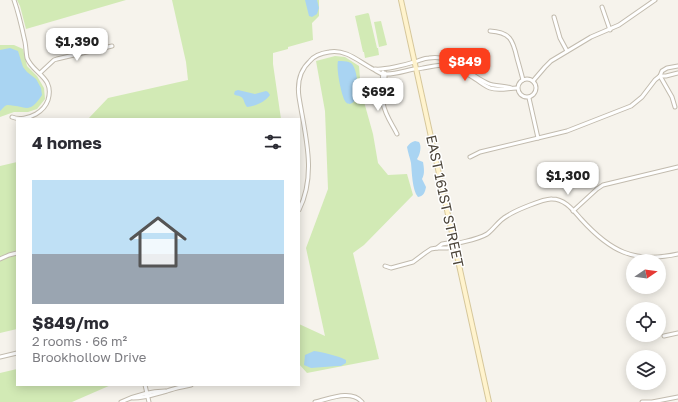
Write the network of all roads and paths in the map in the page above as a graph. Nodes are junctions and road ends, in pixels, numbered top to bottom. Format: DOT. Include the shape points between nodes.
graph roads {
  1 [pos="14,0"];
  2 [pos="401,0"];
  3 [pos="655,0"];
  4 [pos="602,7"];
  5 [pos="554,17"];
  6 [pos="610,30"];
  7 [pos="490,31"];
  8 [pos="112,46"];
  9 [pos="567,51"];
  10 [pos="415,62"];
  11 [pos="678,66"];
  12 [pos="384,68"];
  13 [pos="373,69"];
  14 [pos="416,69"];
  15 [pos="40,73"];
  16 [pos="678,73"];
  17 [pos="384,74"];
  18 [pos="660,76"];
  19 [pos="523,80"];
  20 [pos="533,81"];
  21 [pos="511,88"];
  22 [pos="517,88"];
  23 [pos="528,98"];
  24 [pos="675,107"];
  25 [pos="12,117"];
  26 [pos="16,118"];
  27 [pos="23,118"];
  28 [pos="397,134"];
  29 [pos="538,138"];
  30 [pos="470,157"];
  31 [pos="678,167"];
  32 [pos="300,208"];
  33 [pos="573,210"];
  34 [pos="455,244"];
  35 [pos="16,253"];
  36 [pos="678,254"];
  37 [pos="0,259"];
  38 [pos="385,266"];
  39 [pos="678,333"];
  40 [pos="666,336"];
  41 [pos="16,353"];
  42 [pos="0,357"];
  43 [pos="145,386"];
  44 [pos="188,386"];
  45 [pos="147,395"];
  46 [pos="678,397"];
  47 [pos="322,401"];
  48 [pos="120,402"];
  49 [pos="149,402"];
  50 [pos="315,402"];
  51 [pos="362,402"];
  52 [pos="489,402"];
  53 [pos="642,402"];
  1 -- 15 [label="street" via="28,58"];
  2 -- 10 [label="street, EAST 161ST STREET"];
  3 -- 6 [label="street"];
  4 -- 6 [label="street"];
  5 -- 9 [label="street"];
  6 -- 9 [label="street" via="591,37"];
  7 -- 19 [label="street" via="504,34 512,42"];
  8 -- 15 [label="street" via="54,60"];
  9 -- 20 [label="street" via="546,65"];
  10 -- 12 [label="street"];
  10 -- 14 [label="street, EAST 161ST STREET"];
  10 -- 21 [label="street" via="429,58 444,58 486,82"];
  11 -- 18 [label="street" via="665,69"];
  12 -- 13 [label="street"];
  12 -- 17 [label="street"];
  13 -- 17 [label="street"];
  13 -- 32 [label="street" via="351,55 331,51 316,56 304,67 298,81 298,89 309,164 308,183"];
  14 -- 17 [label="street"];
  14 -- 21 [label="street" via="448,65 492,89"];
  14 -- 34 [label="street, EAST 161ST STREET"];
  15 -- 27 [label="street" via="46,80 48,99 39,112"];
  16 -- 18 [label="street"];
  17 -- 28 [label="street" via="384,108"];
  18 -- 24 [label="street"];
  18 -- 29 [label="street" via="633,105 570,130"];
  19 -- 20 [label="street"];
  19 -- 22 [label="street"];
  20 -- 23 [label="street" via="536,91"];
  21 -- 22 [label="street"];
  22 -- 23 [label="street" via="518,93"];
  23 -- 29 [label="street"];
  25 -- 26 [label="street"];
  29 -- 30 [label="street" via="480,152"];
  31 -- 33 [label="street" via="603,185"];
  33 -- 34 [label="street" via="558,200 543,200 507,215 483,236"];
  33 -- 36 [label="street" via="598,237 623,252 653,258"];
  34 -- 38 [label="street" via="447,248 431,249 413,262 391,268"];
  34 -- 52 [label="street, EAST 161ST STREET"];
  35 -- 37 [label="street"];
  39 -- 40 [label="street"];
  41 -- 42 [label="street"];
  43 -- 45 [label="street"];
  44 -- 45 [label="street"];
  45 -- 48 [label="street"];
  45 -- 49 [label="street"];
  46 -- 53 [label="street"];
  47 -- 50 [label="street"];
  47 -- 51 [label="street" via="348,395 357,397"];
}
